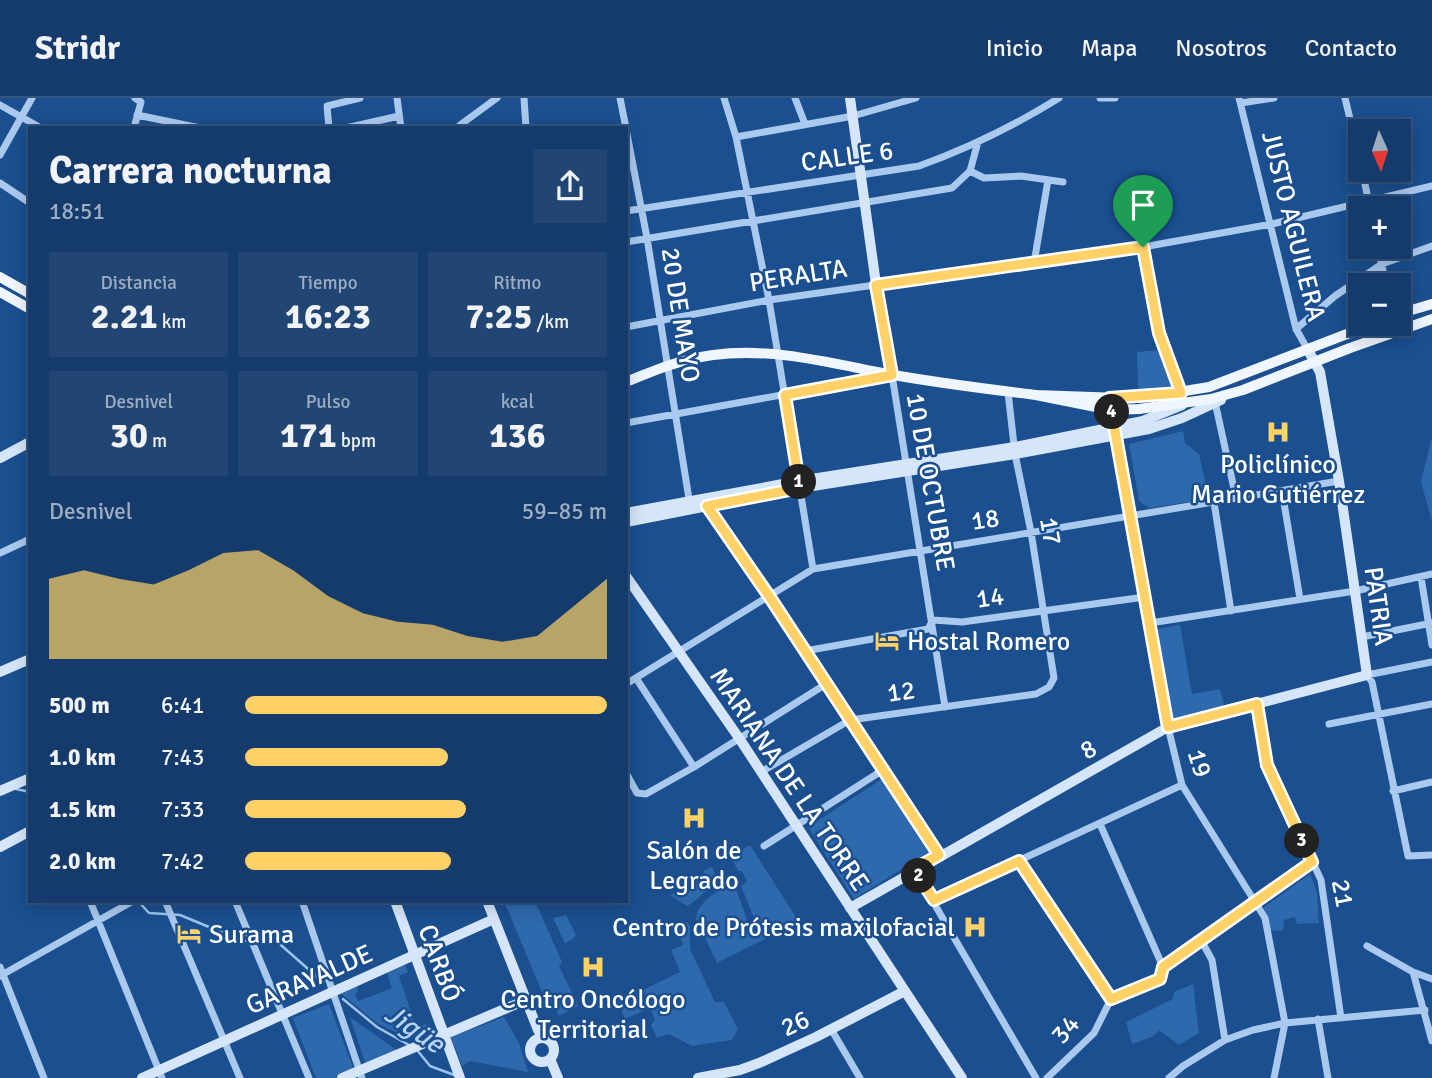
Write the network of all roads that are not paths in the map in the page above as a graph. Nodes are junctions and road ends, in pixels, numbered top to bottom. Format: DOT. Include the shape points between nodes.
graph roads {
  1 [pos="32,98"];
  2 [pos="360,98"];
  3 [pos="397,98"];
  4 [pos="497,98"];
  5 [pos="524,98"];
  6 [pos="620,98"];
  7 [pos="724,98"];
  8 [pos="795,98"];
  9 [pos="850,98"];
  10 [pos="916,98"];
  11 [pos="1059,98"];
  12 [pos="1100,98"];
  13 [pos="1115,98"];
  14 [pos="1274,98"];
  15 [pos="1345,98"];
  16 [pos="138,100"];
  17 [pos="1240,101"];
  18 [pos="0,105"];
  19 [pos="137,115"];
  20 [pos="22,116"];
  21 [pos="399,116"];
  22 [pos="853,116"];
  23 [pos="1350,119"];
  24 [pos="805,124"];
  25 [pos="460,125"];
  26 [pos="38,126"];
  27 [pos="134,126"];
  28 [pos="190,126"];
  29 [pos="328,126"];
  30 [pos="355,126"];
  31 [pos="401,126"];
  32 [pos="526,126"];
  33 [pos="625,126"];
  34 [pos="736,137"];
  35 [pos="628,139"];
  36 [pos="978,142"];
  37 [pos="0,155"];
  38 [pos="970,171"];
  39 [pos="860,176"];
  40 [pos="1048,180"];
  41 [pos="1063,182"];
  42 [pos="0,183"];
  43 [pos="1432,186"];
  44 [pos="748,192"];
  45 [pos="1398,196"];
  46 [pos="28,201"];
  47 [pos="865,203"];
  48 [pos="1348,208"];
  49 [pos="642,210"];
  50 [pos="628,211"];
  51 [pos="754,220"];
  52 [pos="1272,224"];
  53 [pos="647,238"];
  54 [pos="628,242"];
  55 [pos="1432,246"];
  56 [pos="1143,247"];
  57 [pos="1381,259"];
  58 [pos="1034,263"];
  59 [pos="1382,264"];
  60 [pos="1384,273"];
  61 [pos="0,277"];
  62 [pos="876,285"];
  63 [pos="0,292"];
  64 [pos="28,293"];
  65 [pos="769,300"];
  66 [pos="1432,304"];
  67 [pos="28,308"];
  68 [pos="1411,310"];
  69 [pos="1432,319"];
  70 [pos="660,320"];
  71 [pos="628,327"];
  72 [pos="1296,329"];
  73 [pos="1348,334"];
  74 [pos="1308,350"];
  75 [pos="779,354"];
  76 [pos="1315,362"];
  77 [pos="667,365"];
  78 [pos="892,375"];
  79 [pos="628,381"];
  80 [pos="1243,390"];
  81 [pos="1008,392"];
  82 [pos="785,395"];
  83 [pos="1183,398"];
  84 [pos="1215,402"];
  85 [pos="1110,404"];
  86 [pos="677,414"];
  87 [pos="628,423"];
  88 [pos="1116,431"];
  89 [pos="28,443"];
  90 [pos="1015,450"];
  91 [pos="0,458"];
  92 [pos="907,468"];
  93 [pos="1339,481"];
  94 [pos="799,485"];
  95 [pos="1282,491"];
  96 [pos="1236,498"];
  97 [pos="706,502"];
  98 [pos="1214,502"];
  99 [pos="690,505"];
  100 [pos="628,513"];
  101 [pos="1131,516"];
  102 [pos="628,521"];
  103 [pos="1031,532"];
  104 [pos="28,540"];
  105 [pos="921,551"];
  106 [pos="0,553"];
  107 [pos="813,569"];
  108 [pos="1432,574"];
  109 [pos="1421,577"];
  110 [pos="628,579"];
  111 [pos="1355,591"];
  112 [pos="769,596"];
  113 [pos="1145,597"];
  114 [pos="1300,599"];
  115 [pos="1043,611"];
  116 [pos="1231,611"];
  117 [pos="933,620"];
  118 [pos="1430,623"];
  119 [pos="1150,624"];
  120 [pos="1362,637"];
  121 [pos="1432,645"];
  122 [pos="1364,649"];
  123 [pos="679,651"];
  124 [pos="805,651"];
  125 [pos="28,660"];
  126 [pos="1432,662"];
  127 [pos="0,672"];
  128 [pos="1367,675"];
  129 [pos="636,678"];
  130 [pos="1054,678"];
  131 [pos="1351,679"];
  132 [pos="628,683"];
  133 [pos="826,684"];
  134 [pos="1257,704"];
  135 [pos="1432,704"];
  136 [pos="945,706"];
  137 [pos="1379,713"];
  138 [pos="850,720"];
  139 [pos="1329,724"];
  140 [pos="1168,727"];
  141 [pos="738,738"];
  142 [pos="694,767"];
  143 [pos="883,770"];
  144 [pos="761,772"];
  145 [pos="628,777"];
  146 [pos="28,779"];
  147 [pos="1432,782"];
  148 [pos="1182,785"];
  149 [pos="0,791"];
  150 [pos="1394,791"];
  151 [pos="1100,824"];
  152 [pos="796,826"];
  153 [pos="28,832"];
  154 [pos="764,846"];
  155 [pos="0,847"];
  156 [pos="939,855"];
  157 [pos="1432,855"];
  158 [pos="1019,861"];
  159 [pos="1312,862"];
  160 [pos="914,869"];
  161 [pos="934,900"];
  162 [pos="1254,902"];
  163 [pos="91,903"];
  164 [pos="130,903"];
  165 [pos="236,903"];
  166 [pos="303,903"];
  167 [pos="397,903"];
  168 [pos="488,903"];
  169 [pos="167,905"];
  170 [pos="850,908"];
  171 [pos="494,919"];
  172 [pos="98,921"];
  173 [pos="1201,940"];
  174 [pos="1367,946"];
  175 [pos="414,956"];
  176 [pos="1163,967"];
  177 [pos="1413,972"];
  178 [pos="1,973"];
  179 [pos="1432,979"];
  180 [pos="334,991"];
  181 [pos="905,991"];
  182 [pos="1111,999"];
  183 [pos="526,1000"];
  184 [pos="1425,1010"];
  185 [pos="282,1013"];
  186 [pos="1341,1018"];
  187 [pos="1318,1019"];
  188 [pos="1285,1023"];
  189 [pos="831,1029"];
  190 [pos="443,1034"];
  191 [pos="539,1036"];
  192 [pos="224,1040"];
  193 [pos="1225,1040"];
  194 [pos="1432,1041"];
  195 [pos="550,1059"];
  196 [pos="161,1074"];
  197 [pos="361,1074"];
  198 [pos="44,1078"];
  199 [pos="142,1078"];
  200 [pos="240,1078"];
  201 [pos="309,1078"];
  202 [pos="341,1078"];
  203 [pos="460,1078"];
  204 [pos="558,1078"];
  205 [pos="698,1078"];
  206 [pos="860,1078"];
  207 [pos="962,1078"];
  208 [pos="1036,1078"];
  209 [pos="1047,1078"];
  210 [pos="1169,1078"];
  211 [pos="1274,1078"];
  212 [pos="1328,1078"];
  1 -- 20 [label="street"];
  2 -- 29 [label="street" via="330,103"];
  3 -- 21 [label="street"];
  4 -- 25 [label="street"];
  5 -- 32 [label="street"];
  6 -- 33 [label="street, 20 DE MAYO"];
  7 -- 34 [label="street"];
  8 -- 24 [label="street"];
  9 -- 22 [label="street, 10 DE OCTUBRE"];
  10 -- 22 [label="street"];
  11 -- 36 [label="street, CALLE 6"];
  12 -- 13 [label="street"];
  14 -- 17 [label="street"];
  15 -- 23 [label="street"];
  16 -- 19 [label="street"];
  17 -- 52 [label="street, JUSTO AGUILERA"];
  18 -- 20 [label="street"];
  19 -- 27 [label="street"];
  19 -- 28 [label="street"];
  20 -- 26 [label="street"];
  20 -- 37 [label="street"];
  21 -- 30 [label="street"];
  21 -- 31 [label="street"];
  22 -- 24 [label="street"];
  22 -- 39 [label="street, 10 DE OCTUBRE"];
  24 -- 34 [label="street"];
  34 -- 44 [label="street"];
  35 -- 49 [label="street, 20 DE MAYO"];
  36 -- 38 [label="street"];
  36 -- 39 [label="street, CALLE 6" via="919,166"];
  38 -- 40 [label="street" via="984,178"];
  38 -- 47 [label="street" via="952,188"];
  39 -- 44 [label="street, CALLE 6"];
  39 -- 47 [label="street, 10 DE OCTUBRE"];
  40 -- 41 [label="street"];
  40 -- 58 [label="street"];
  42 -- 46 [label="street"];
  43 -- 45 [label="street, PERALTA"];
  44 -- 49 [label="street, CALLE 6"];
  44 -- 51 [label="street"];
  47 -- 51 [label="street"];
  47 -- 62 [label="street, 10 DE OCTUBRE"];
  48 -- 52 [label="street, PERALTA"];
  49 -- 50 [label="street, CALLE 6"];
  49 -- 53 [label="street, 20 DE MAYO"];
  51 -- 53 [label="street"];
  51 -- 65 [label="street"];
  52 -- 56 [label="street, PERALTA"];
  52 -- 72 [label="street, JUSTO AGUILERA"];
  53 -- 54 [label="street"];
  53 -- 70 [label="street, 20 DE MAYO"];
  55 -- 59 [label="street"];
  56 -- 58 [label="street, PERALTA"];
  56 -- 83 [label="street" via="1159,333"];
  57 -- 59 [label="street"];
  58 -- 62 [label="street, PERALTA"];
  59 -- 60 [label="street"];
  59 -- 72 [label="street"];
  61 -- 64 [label="main road"];
  62 -- 65 [label="street, PERALTA"];
  62 -- 78 [label="street, 10 DE OCTUBRE"];
  63 -- 67 [label="main road"];
  65 -- 70 [label="street, PERALTA"];
  65 -- 75 [label="street"];
  66 -- 68 [label="main road"];
  69 -- 76 [label="main road"];
  70 -- 71 [label="street, PERALTA"];
  70 -- 77 [label="street, 20 DE MAYO"];
  72 -- 74 [label="street, JUSTO AGUILERA"];
  73 -- 74 [label="main road"];
  74 -- 76 [label="street, JUSTO AGUILERA"];
  74 -- 83 [label="main road"];
  75 -- 77 [label="main road" via="712,355"];
  75 -- 78 [label="main road"];
  75 -- 82 [label="street"];
  76 -- 80 [label="main road"];
  76 -- 93 [label="street, PATRIA"];
  77 -- 79 [label="main road"];
  77 -- 86 [label="street, 20 DE MAYO"];
  78 -- 81 [label="main road"];
  78 -- 82 [label="street"];
  78 -- 92 [label="street, 10 DE OCTUBRE"];
  80 -- 83 [label="main road"];
  80 -- 84 [label="street"];
  81 -- 85 [label="main road"];
  81 -- 90 [label="street, 17"];
  82 -- 86 [label="street"];
  82 -- 94 [label="street"];
  83 -- 85 [label="main road"];
  83 -- 88 [label="street" via="1150,419"];
  84 -- 88 [label="street" via="1149,429"];
  84 -- 96 [label="street"];
  85 -- 88 [label="street, 19"];
  86 -- 87 [label="street"];
  86 -- 99 [label="street, 20 DE MAYO"];
  88 -- 90 [label="street"];
  88 -- 101 [label="street, 19"];
  89 -- 91 [label="street"];
  90 -- 92 [label="street"];
  90 -- 103 [label="street, 17"];
  92 -- 94 [label="street"];
  92 -- 105 [label="street, 10 DE OCTUBRE"];
  93 -- 95 [label="street, 18"];
  93 -- 111 [label="street, PATRIA"];
  94 -- 97 [label="street"];
  94 -- 107 [label="street"];
  95 -- 96 [label="street, 18"];
  95 -- 114 [label="street"];
  96 -- 98 [label="street, 18"];
  97 -- 99 [label="street"];
  97 -- 112 [label="street"];
  98 -- 101 [label="street, 18"];
  98 -- 116 [label="street"];
  99 -- 100 [label="street"];
  99 -- 102 [label="street"];
  101 -- 103 [label="street, 18"];
  101 -- 113 [label="street, 19"];
  103 -- 105 [label="street, 18"];
  103 -- 115 [label="street, 17"];
  104 -- 106 [label="street"];
  105 -- 107 [label="street, 18"];
  105 -- 117 [label="street, 10 DE OCTUBRE"];
  107 -- 112 [label="street, 18"];
  108 -- 109 [label="street"];
  109 -- 111 [label="street"];
  109 -- 118 [label="street"];
  110 -- 123 [label="street, MARIANA DE LA TORRE"];
  111 -- 114 [label="street"];
  111 -- 120 [label="street, PATRIA"];
  112 -- 123 [label="street, 18"];
  112 -- 124 [label="street"];
  113 -- 115 [label="street, 14"];
  113 -- 119 [label="street, 19"];
  114 -- 116 [label="street"];
  115 -- 117 [label="street, 14" via="962,622"];
  115 -- 130 [label="street, 17"];
  116 -- 119 [label="street"];
  117 -- 124 [label="street, 14" via="928,629"];
  117 -- 136 [label="street, 10 DE OCTUBRE"];
  118 -- 120 [label="street"];
  118 -- 121 [label="street"];
  119 -- 140 [label="street, 19"];
  120 -- 122 [label="street, PATRIA"];
  122 -- 128 [label="street, PATRIA"];
  122 -- 131 [label="street" via="1362,664"];
  123 -- 129 [label="street, 18"];
  123 -- 141 [label="street, MARIANA DE LA TORRE"];
  124 -- 133 [label="street"];
  125 -- 127 [label="street"];
  126 -- 128 [label="street"];
  128 -- 131 [label="street, 8"];
  128 -- 137 [label="street, PATRIA"];
  129 -- 132 [label="street, 18"];
  129 -- 142 [label="street"];
  130 -- 136 [label="street, 12" via="1049,687 1035,694"];
  131 -- 134 [label="street, 8"];
  133 -- 138 [label="street"];
  133 -- 141 [label="street"];
  134 -- 140 [label="street, 8"];
  134 -- 159 [label="street, 21" via="1267,765"];
  135 -- 137 [label="street"];
  136 -- 138 [label="street, 12"];
  137 -- 139 [label="street"];
  137 -- 150 [label="street, PATRIA"];
  138 -- 143 [label="street"];
  138 -- 144 [label="street, 12"];
  140 -- 148 [label="street, 19"];
  140 -- 156 [label="street, 8"];
  141 -- 142 [label="street"];
  141 -- 144 [label="street, MARIANA DE LA TORRE"];
  142 -- 145 [label="street" via="646,794 637,793"];
  143 -- 152 [label="street"];
  143 -- 156 [label="street"];
  144 -- 152 [label="street, MARIANA DE LA TORRE"];
  146 -- 149 [label="street"];
  147 -- 150 [label="street"];
  148 -- 151 [label="street"];
  148 -- 162 [label="street, 19"];
  150 -- 157 [label="street, PATRIA" via="1408,856"];
  151 -- 158 [label="street"];
  151 -- 176 [label="street"];
  152 -- 154 [label="street"];
  152 -- 170 [label="street, MARIANA DE LA TORRE"];
  153 -- 155 [label="street"];
  156 -- 160 [label="street, 8"];
  158 -- 161 [label="street"];
  158 -- 182 [label="street"];
  159 -- 162 [label="street, 34"];
  159 -- 186 [label="street, 21" via="1321,880"];
  160 -- 161 [label="street"];
  160 -- 170 [label="street, 8"];
  161 -- 208 [label="street"];
  162 -- 173 [label="street, 34"];
  162 -- 188 [label="street, 19" via="1265,918"];
  163 -- 172 [label="street"];
  164 -- 172 [label="street"];
  165 -- 185 [label="street"];
  166 -- 180 [label="street"];
  167 -- 175 [label="street, CARBÓ"];
  168 -- 171 [label="street"];
  169 -- 192 [label="street"];
  170 -- 181 [label="street, MARIANA DE LA TORRE"];
  171 -- 175 [label="street, GARAYALDE"];
  171 -- 183 [label="street"];
  172 -- 178 [label="street"];
  172 -- 196 [label="street"];
  173 -- 176 [label="street, 34"];
  173 -- 193 [label="street" via="1212,960"];
  174 -- 177 [label="street"];
  175 -- 180 [label="street, GARAYALDE"];
  175 -- 190 [label="street, CARBÓ"];
  176 -- 182 [label="street, 34" via="1160,979"];
  177 -- 179 [label="street"];
  177 -- 184 [label="street"];
  178 -- 198 [label="street"];
  180 -- 185 [label="street, GARAYALDE"];
  180 -- 197 [label="street"];
  181 -- 189 [label="street, 26"];
  181 -- 207 [label="street, MARIANA DE LA TORRE"];
  182 -- 209 [label="street, 34" via="1094,1032"];
  183 -- 190 [label="street"];
  183 -- 191 [label="street"];
  184 -- 186 [label="street"];
  184 -- 194 [label="street"];
  185 -- 192 [label="street, GARAYALDE"];
  185 -- 201 [label="street"];
  186 -- 187 [label="street"];
  187 -- 188 [label="street"];
  187 -- 212 [label="street"];
  188 -- 193 [label="street"];
  188 -- 211 [label="street, 19"];
  189 -- 205 [label="street, 26" via="740,1070"];
  189 -- 206 [label="street"];
  190 -- 197 [label="street"];
  190 -- 203 [label="street, CARBÓ"];
  191 -- 195 [label="street" via="554,1048"];
  191 -- 195 [label="street" via="530,1052 542,1062"];
  192 -- 196 [label="street, GARAYALDE"];
  192 -- 200 [label="street"];
  193 -- 210 [label="street"];
  195 -- 204 [label="street"];
  196 -- 199 [label="street, GARAYALDE"];
  197 -- 202 [label="street"];
}
